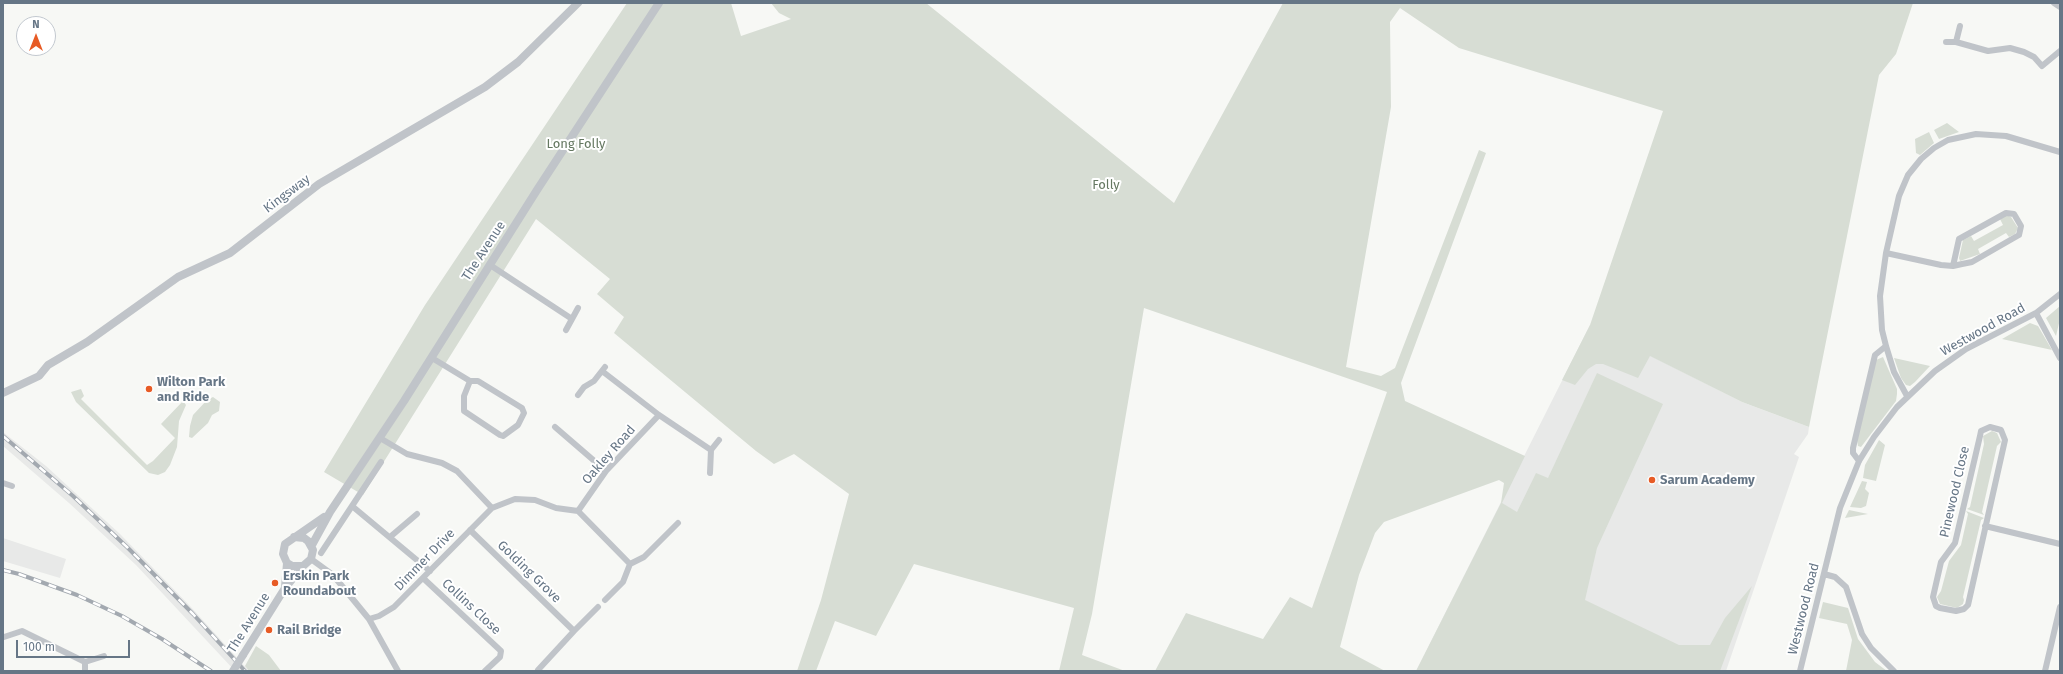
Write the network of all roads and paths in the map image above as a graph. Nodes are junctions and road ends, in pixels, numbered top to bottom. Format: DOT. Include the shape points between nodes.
graph roads {
  1 [pos="578,3"];
  2 [pos="659,3"];
  3 [pos="2054,3"];
  4 [pos="2060,7"];
  5 [pos="1960,26"];
  6 [pos="1946,42"];
  7 [pos="1956,42"];
  8 [pos="2060,51"];
  9 [pos="2042,66"];
  10 [pos="2036,71"];
  11 [pos="2060,152"];
  12 [pos="1886,253"];
  13 [pos="490,265"];
  14 [pos="1953,266"];
  15 [pos="2060,294"];
  16 [pos="578,308"];
  17 [pos="2036,313"];
  18 [pos="572,319"];
  19 [pos="566,330"];
  20 [pos="1886,346"];
  21 [pos="432,358"];
  22 [pos="2060,358"];
  23 [pos="470,381"];
  24 [pos="3,393"];
  25 [pos="578,395"];
  26 [pos="1907,396"];
  27 [pos="660,415"];
  28 [pos="555,427"];
  29 [pos="380,438"];
  30 [pos="719,440"];
  31 [pos="711,450"];
  32 [pos="1859,461"];
  33 [pos="381,462"];
  34 [pos="606,471"];
  35 [pos="710,473"];
  36 [pos="3,483"];
  37 [pos="12,486"];
  38 [pos="352,506"];
  39 [pos="492,508"];
  40 [pos="578,511"];
  41 [pos="330,512"];
  42 [pos="417,514"];
  43 [pos="678,523"];
  44 [pos="1985,526"];
  45 [pos="470,530"];
  46 [pos="294,537"];
  47 [pos="390,537"];
  48 [pos="2060,544"];
  49 [pos="312,545"];
  50 [pos="321,553"];
  51 [pos="311,559"];
  52 [pos="287,563"];
  53 [pos="630,564"];
  54 [pos="303,566"];
  55 [pos="430,571"];
  56 [pos="1824,574"];
  57 [pos="423,578"];
  58 [pos="285,588"];
  59 [pos="605,600"];
  60 [pos="598,607"];
  61 [pos="2060,607"];
  62 [pos="369,619"];
  63 [pos="574,631"];
  64 [pos="4,637"];
  65 [pos="104,656"];
  66 [pos="85,662"];
  67 [pos="538,670"];
  68 [pos="85,671"];
  69 [pos="233,671"];
  70 [pos="398,671"];
  71 [pos="486,671"];
  72 [pos="1800,671"];
  73 [pos="1894,671"];
  74 [pos="2045,671"];
  1 -- 24 [label="street, Kingsway" via="518,62 485,87 319,184 230,253 178,277 87,342 48,365 39,376"];
  2 -- 13 [label="street, The Avenue"];
  3 -- 4 [label="street"];
  5 -- 7 [label="street"];
  6 -- 7 [label="street"];
  7 -- 9 [label="street" via="1988,51 2010,48 2034,57"];
  8 -- 9 [label="street"];
  9 -- 10 [label="street"];
  11 -- 12 [label="street" via="2006,136 1990,134 1962,136 1934,148 1916,165 1902,186"];
  12 -- 14 [label="street" via="1941,266"];
  12 -- 20 [label="street" via="1880,296 1882,330"];
  13 -- 18 [label="street"];
  13 -- 21 [label="street, The Avenue"];
  14 -- 14 [label="street" via="1958,239 2006,213 2014,214 2021,226 2019,235 1972,262"];
  15 -- 17 [label="street, Westwood Road"];
  16 -- 18 [label="street"];
  17 -- 22 [label="street"];
  17 -- 26 [label="street, Westwood Road" via="1946,362"];
  18 -- 19 [label="street"];
  20 -- 26 [label="street" via="1894,372"];
  20 -- 32 [label="street" via="1875,355 1852,448"];
  21 -- 23 [label="street"];
  21 -- 29 [label="street, The Avenue"];
  23 -- 23 [label="street" via="464,396 464,411 503,436 518,425 524,413 522,408 478,381"];
  25 -- 27 [label="street" via="604,369"];
  26 -- 32 [label="street, Westwood Road" via="1874,437"];
  27 -- 31 [label="street"];
  27 -- 34 [label="street, Oakley Road"];
  28 -- 34 [label="street"];
  29 -- 39 [label="street" via="407,454 442,463 457,471"];
  29 -- 41 [label="street, The Avenue"];
  30 -- 31 [label="street"];
  31 -- 35 [label="street"];
  32 -- 56 [label="street, Westwood Road" via="1840,508"];
  33 -- 38 [label="street"];
  34 -- 40 [label="street, Oakley Road"];
  36 -- 37 [label="street"];
  38 -- 47 [label="street"];
  38 -- 50 [label="street"];
  39 -- 40 [label="street" via="515,499 526,499 544,502 556,508"];
  39 -- 45 [label="street, Dimmer Drive"];
  40 -- 53 [label="street"];
  41 -- 46 [label="street, The Avenue" via="312,527"];
  41 -- 49 [label="street, The Avenue"];
  42 -- 47 [label="street"];
  43 -- 53 [label="street" via="644,557"];
  44 -- 44 [label="street, Pinewood Close" via="1968,605 1956,611 1936,606 1934,597 1941,562 1955,543 1981,431 1990,427 2001,430 2005,440"];
  44 -- 48 [label="street"];
  45 -- 55 [label="street, Dimmer Drive"];
  45 -- 63 [label="street, Golding Grove"];
  46 -- 49 [label="street" via="304,538"];
  46 -- 52 [label="street, The Avenue" via="288,540 283,548"];
  47 -- 55 [label="street"];
  49 -- 51 [label="street, The Avenue"];
  51 -- 54 [label="street, The Avenue"];
  51 -- 62 [label="street" via="333,575"];
  52 -- 54 [label="street" via="292,566"];
  52 -- 58 [label="street, The Avenue"];
  53 -- 59 [label="street" via="623,582"];
  54 -- 58 [label="street, The Avenue"];
  55 -- 57 [label="street, Dimmer Drive"];
  56 -- 72 [label="street, Westwood Road"];
  56 -- 73 [label="street" via="1835,578 1846,587 1862,634 1871,648"];
  57 -- 62 [label="street, Dimmer Drive" via="394,607"];
  57 -- 71 [label="street, Collins Close" via="501,651 500,657"];
  58 -- 69 [label="street, The Avenue, bridge"];
  60 -- 63 [label="street"];
  61 -- 74 [label="street"];
  62 -- 70 [label="street"];
  63 -- 67 [label="street"];
  64 -- 66 [label="street" via="22,631"];
  65 -- 66 [label="street"];
  66 -- 68 [label="street"];
}
